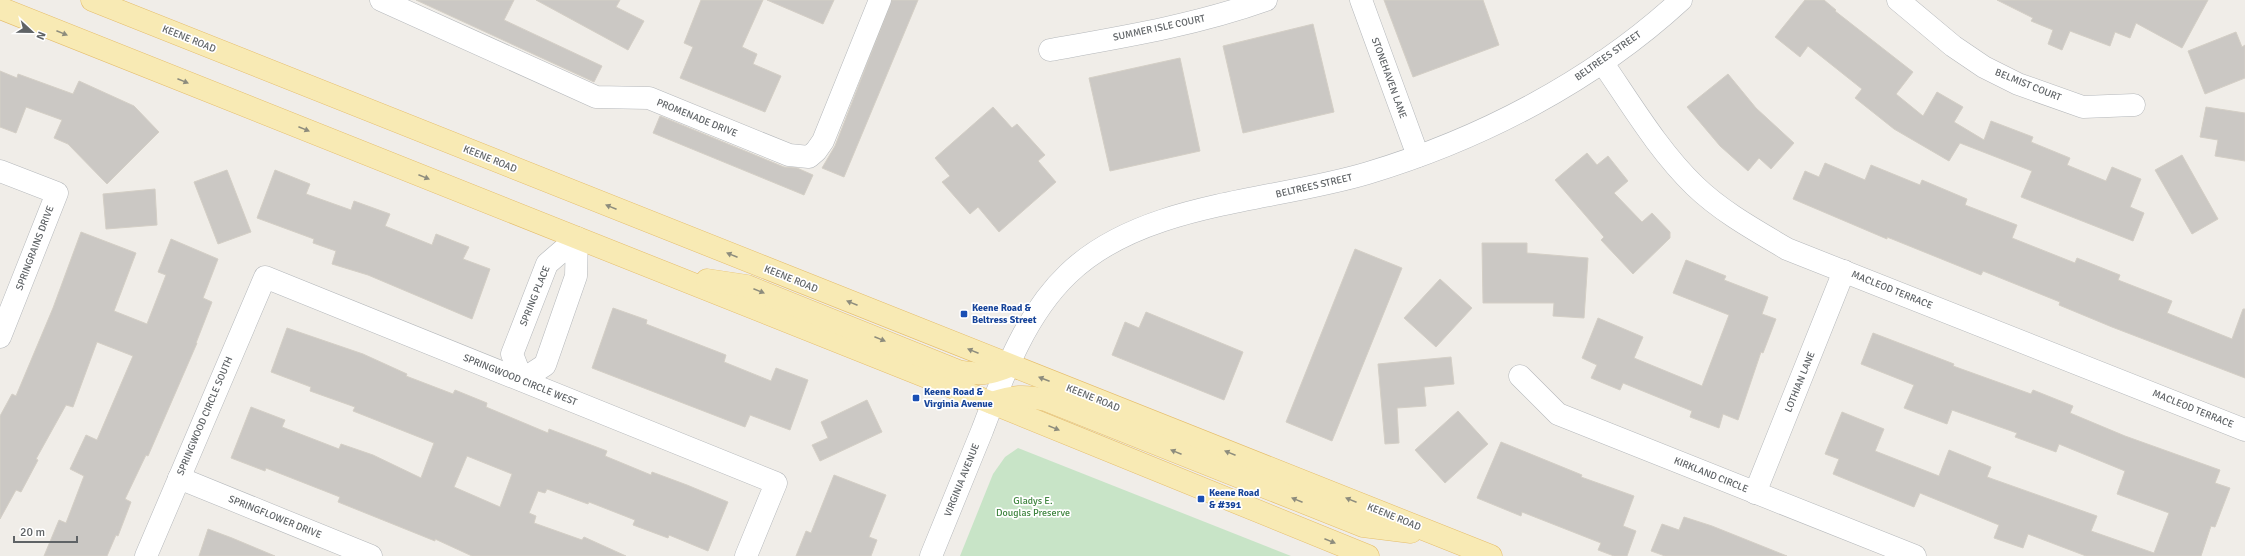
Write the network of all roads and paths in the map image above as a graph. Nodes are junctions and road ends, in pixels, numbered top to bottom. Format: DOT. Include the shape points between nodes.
graph roads {
  1 [pos="92,0"];
  2 [pos="381,0"];
  3 [pos="880,0"];
  4 [pos="1266,0"];
  5 [pos="1361,0"];
  6 [pos="1680,0"];
  7 [pos="1898,0"];
  8 [pos="0,8"];
  9 [pos="1050,50"];
  10 [pos="1602,62"];
  11 [pos="2134,105"];
  12 [pos="1418,156"];
  13 [pos="0,171"];
  14 [pos="577,238"];
  15 [pos="1844,271"];
  16 [pos="666,273"];
  17 [pos="265,277"];
  18 [pos="0,337"];
  19 [pos="1009,366"];
  20 [pos="1520,376"];
  21 [pos="522,380"];
  22 [pos="992,403"];
  23 [pos="2245,430"];
  24 [pos="179,478"];
  25 [pos="1755,493"];
  26 [pos="1442,536"];
  27 [pos="146,556"];
  28 [pos="371,556"];
  29 [pos="746,556"];
  30 [pos="931,556"];
  31 [pos="1368,556"];
  32 [pos="1491,556"];
  33 [pos="1915,556"];
  19 -- 1 [label="main road, KEENE ROAD, one-way"];
  2 -- 3 [label="street, PROMENADE DRIVE" via="596,97 649,98 790,155 809,157 823,141"];
  4 -- 9 [label="street, SUMMER ISLE COURT" via="1233,12 1158,30"];
  5 -- 12 [label="street, STONEHAVEN LANE"];
  6 -- 10 [label="street, BELTREES STREET"];
  7 -- 11 [label="street, BELMIST COURT" via="1953,46 1984,67 2018,84 2083,107"];
  8 -- 14 [label="main road, one-way"];
  10 -- 12 [label="street, BELTREES STREET" via="1546,97 1475,133"];
  10 -- 15 [label="street, MACLEOD TERRACE" via="1661,148 1695,186 1744,224 1788,248"];
  12 -- 19 [label="street, BELTREES STREET" via="1312,188 1176,215 1135,230 1092,254 1068,273 1028,326"];
  13 -- 18 [label="street, SPRINGRAINS DRIVE" via="57,194"];
  14 -- 16 [label="main road"];
  14 -- 21 [label="street" via="576,276 545,365"];
  14 -- 21 [label="street, SPRING PLACE" via="546,264 512,354"];
  15 -- 23 [label="street, MACLEOD TERRACE"];
  15 -- 25 [label="street, LOTHIAN LANE"];
  16 -- 19 [label="main road, one-way" via="747,286 958,370 992,374"];
  16 -- 22 [label="main road"];
  17 -- 21 [label="street, SPRINGWOOD CIRCLE WEST"];
  17 -- 24 [label="street, SPRINGWOOD CIRCLE SOUTH"];
  19 -- 22 [label="street, BELTREES STREET"];
  26 -- 19 [label="main road, KEENE ROAD, one-way"];
  20 -- 25 [label="street, KIRKLAND CIRCLE" via="1558,414"];
  21 -- 29 [label="street, SPRINGWOOD CIRCLE WEST" via="776,483"];
  26 -- 22 [label="main road, one-way" via="1363,526 1046,400 1030,396 1011,396"];
  22 -- 30 [label="street, VIRGINIA AVENUE"];
  22 -- 31 [label="main road, one-way"];
  24 -- 27 [label="street, SPRINGWOOD CIRCLE SOUTH"];
  24 -- 28 [label="street, SPRINGFLOWER DRIVE"];
  25 -- 33 [label="street, KIRKLAND CIRCLE"];
  26 -- 32 [label="main road, KEENE ROAD"];
}
